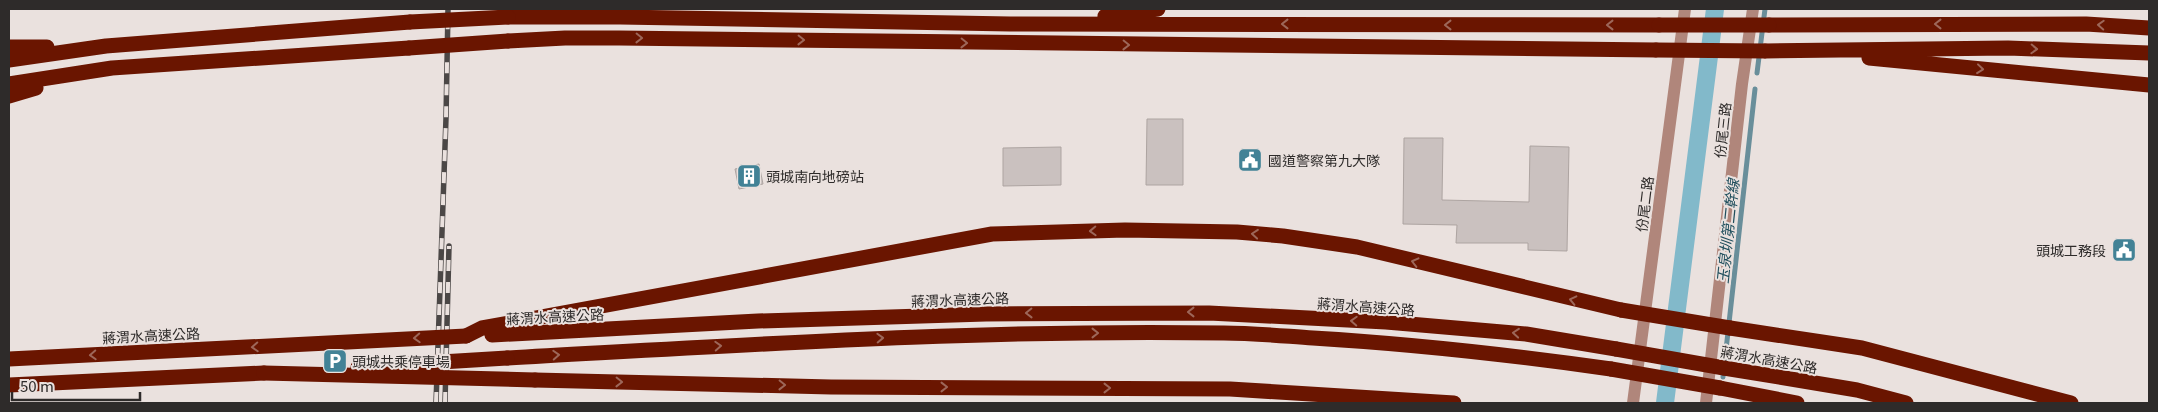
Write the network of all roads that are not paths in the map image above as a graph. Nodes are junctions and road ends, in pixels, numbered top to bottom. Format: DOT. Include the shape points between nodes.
graph roads {
  1 [pos="1158,9"];
  2 [pos="1685,9"];
  3 [pos="1753,9"];
  4 [pos="1010,24"];
  5 [pos="2149,28"];
  6 [pos="106,46"];
  7 [pos="9,47"];
  8 [pos="1792,50"];
  9 [pos="2149,53"];
  10 [pos="9,60"];
  11 [pos="112,68"];
  12 [pos="9,84"];
  13 [pos="2149,85"];
  14 [pos="9,96"];
  15 [pos="507,329"];
  16 [pos="9,359"];
  17 [pos="264,373"];
  18 [pos="9,385"];
  19 [pos="1454,403"];
  20 [pos="1634,403"];
  21 [pos="1706,403"];
  22 [pos="1797,403"];
  23 [pos="1906,403"];
  24 [pos="2071,403"];
  1 -- 4 [label="highway"];
  2 -- 20 [label="street, 份尾二路"];
  3 -- 21 [label="street, 份尾三路"];
  5 -- 4 [label="highway, one-way, bridge" via="2086,24"];
  4 -- 6 [label="highway, bridge" via="508,17"];
  6 -- 7 [label="highway"];
  6 -- 10 [label="highway"];
  8 -- 9 [label="highway, one-way" via="2008,48"];
  11 -- 8 [label="highway, one-way, bridge" via="565,38"];
  8 -- 13 [label="highway, one-way"];
  11 -- 12 [label="highway"];
  11 -- 14 [label="highway"];
  15 -- 16 [label="highway, 蔣渭水高速公路, one-way, bridge" via="466,336"];
  23 -- 15 [label="highway, 蔣渭水高速公路, one-way, bridge" via="1857,390 1526,334 1386,322 1209,313 976,314"];
  24 -- 15 [label="highway, one-way, bridge" via="1862,348 1621,310 1358,247 1237,232 1125,230 992,234"];
  17 -- 18 [label="highway"];
  17 -- 19 [label="highway, one-way, bridge" via="831,387 1230,389"];
  17 -- 22 [label="highway, one-way, bridge" via="869,338 1226,333 1382,342 1538,359 1612,369"];
}
